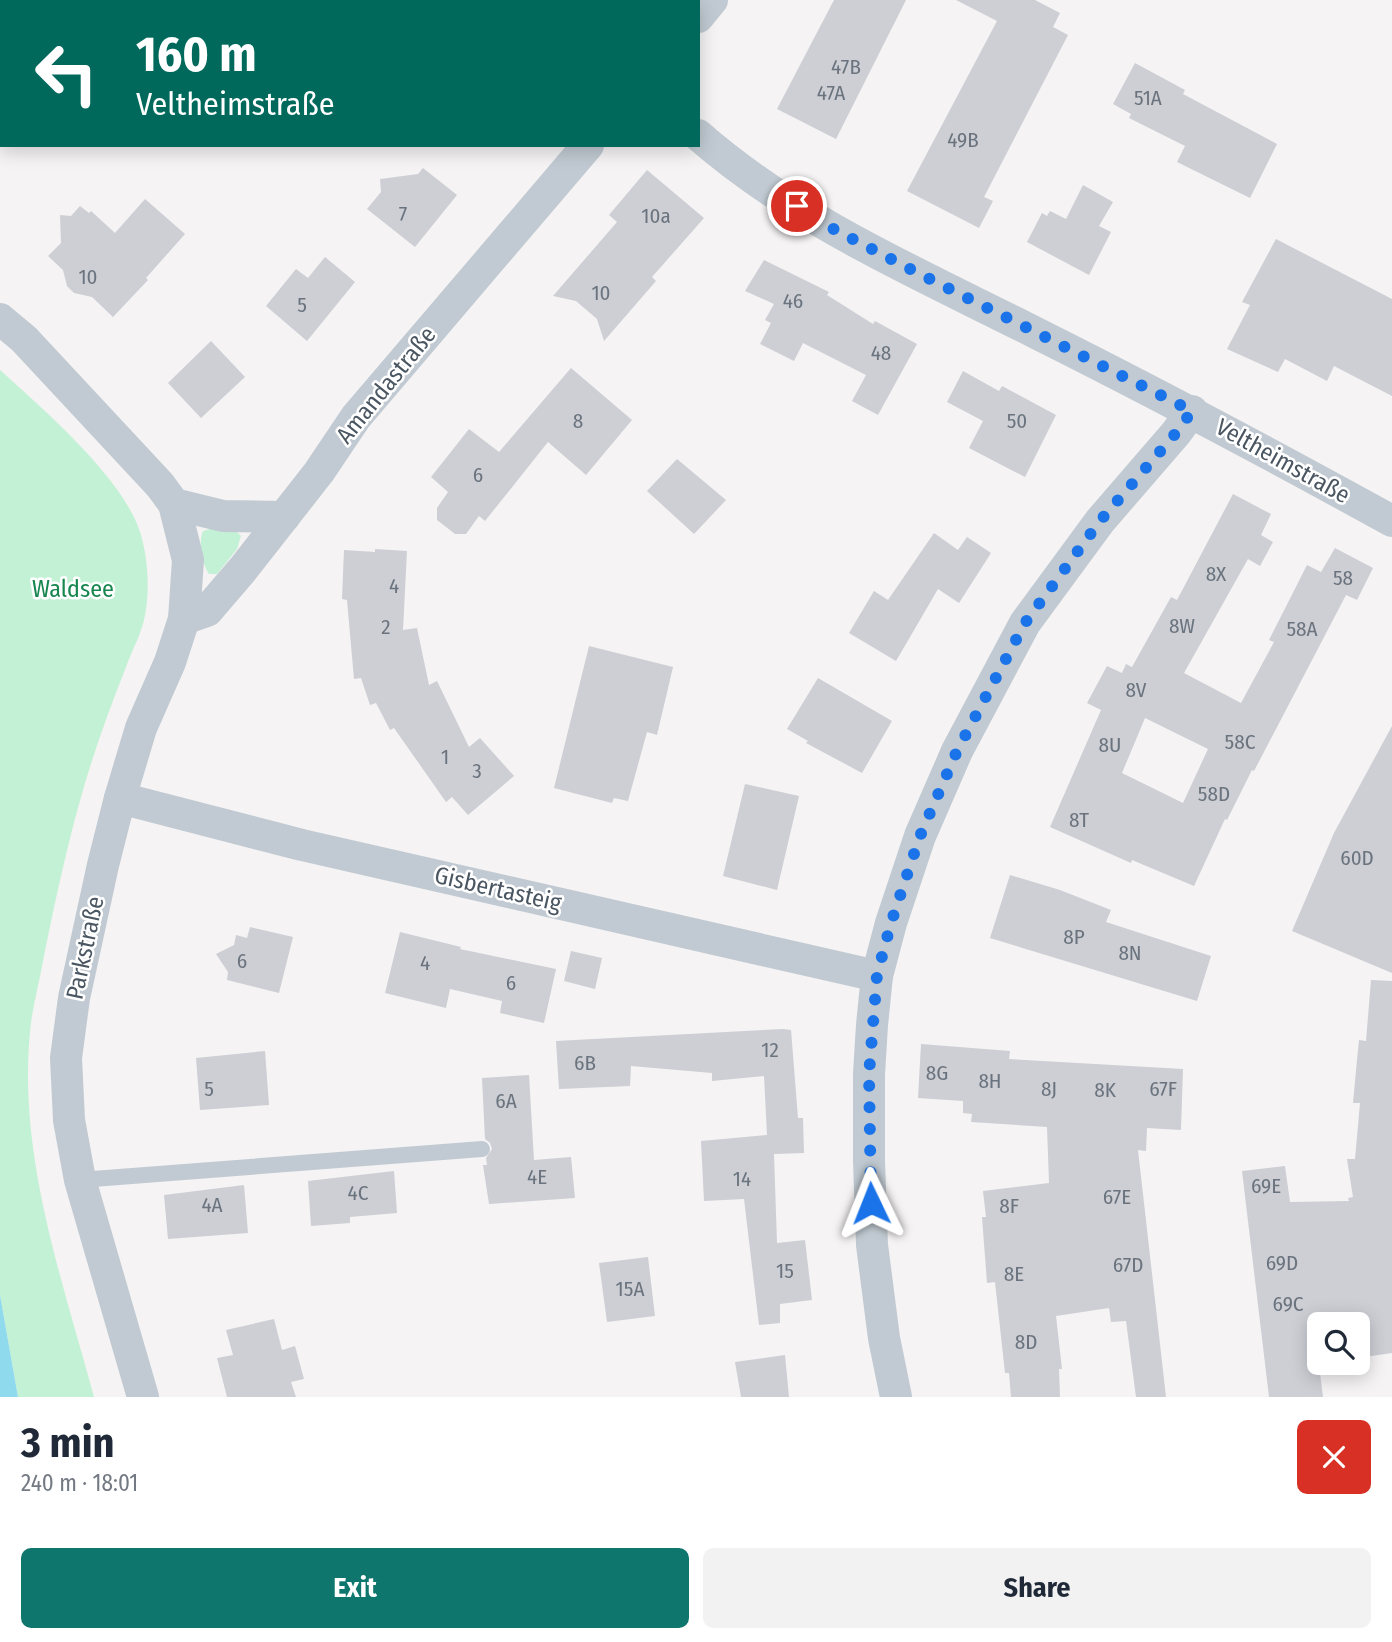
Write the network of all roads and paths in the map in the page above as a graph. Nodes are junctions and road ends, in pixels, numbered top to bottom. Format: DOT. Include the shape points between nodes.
graph roads {
  1 [pos="712,0"];
  2 [pos="700,15"];
  3 [pos="700,137"];
  4 [pos="586,147"];
  5 [pos="0,319"];
  6 [pos="1192,411"];
  7 [pos="174,504"];
  8 [pos="284,517"];
  9 [pos="1392,521"];
  10 [pos="184,619"];
  11 [pos="120,798"];
  12 [pos="877,975"];
  13 [pos="482,1149"];
  14 [pos="80,1180"];
  15 [pos="143,1397"];
  16 [pos="895,1397"];
  1 -- 2 [label="street"];
  3 -- 6 [label="street, Veltheimstraße" via="729,162 824,224"];
  4 -- 8 [label="street, Amandastraße" via="356,417"];
  5 -- 7 [label="street, Parkstraße" via="24,339"];
  6 -- 9 [label="street, Veltheimstraße"];
  6 -- 12 [label="street" via="1084,542 1025,623 993,680 920,836"];
  7 -- 8 [label="street" via="223,516"];
  7 -- 10 [label="street, Parkstraße" via="188,560"];
  8 -- 10 [label="street, Amandastraße" via="207,611"];
  10 -- 11 [label="street, Parkstraße" via="141,728"];
  11 -- 12 [label="street, Gisbertasteig" via="302,845"];
  11 -- 14 [label="street, Parkstraße" via="74,998 66,1058 69,1120"];
  12 -- 16 [label="street" via="869,1074 872,1245"];
  13 -- 14 [label="lane"];
  14 -- 15 [label="street, Parkstraße"];
}
